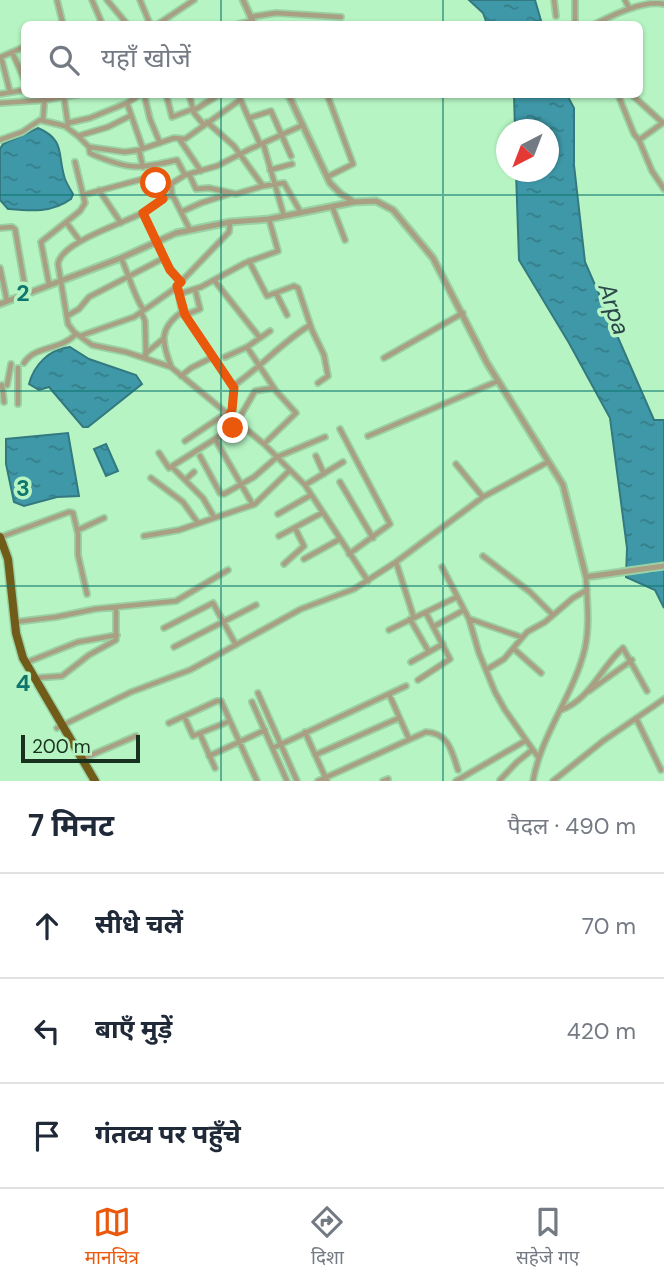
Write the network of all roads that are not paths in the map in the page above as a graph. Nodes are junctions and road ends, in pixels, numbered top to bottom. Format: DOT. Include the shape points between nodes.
graph roads {
  1 [pos="57,0"];
  2 [pos="92,0"];
  3 [pos="140,0"];
  4 [pos="194,0"];
  5 [pos="243,0"];
  6 [pos="554,0"];
  7 [pos="575,0"];
  8 [pos="625,0"];
  9 [pos="108,1"];
  10 [pos="664,3"];
  11 [pos="629,8"];
  12 [pos="556,16"];
  13 [pos="341,17"];
  14 [pos="62,21"];
  15 [pos="101,21"];
  16 [pos="125,21"];
  17 [pos="149,21"];
  18 [pos="162,21"];
  19 [pos="252,21"];
  20 [pos="575,21"];
  21 [pos="601,21"];
  22 [pos="21,48"];
  23 [pos="12,52"];
  24 [pos="1,57"];
  25 [pos="21,72"];
  26 [pos="21,90"];
  27 [pos="10,92"];
  28 [pos="0,94"];
  29 [pos="38,98"];
  30 [pos="46,98"];
  31 [pos="64,98"];
  32 [pos="138,98"];
  33 [pos="145,98"];
  34 [pos="167,98"];
  35 [pos="190,98"];
  36 [pos="213,98"];
  37 [pos="238,98"];
  38 [pos="239,98"];
  39 [pos="290,98"];
  40 [pos="328,98"];
  41 [pos="619,98"];
  42 [pos="636,98"];
  43 [pos="0,103"];
  44 [pos="127,103"];
  45 [pos="193,110"];
  46 [pos="130,116"];
  47 [pos="249,118"];
  48 [pos="43,120"];
  49 [pos="663,122"];
  50 [pos="205,123"];
  51 [pos="68,125"];
  52 [pos="304,125"];
  53 [pos="78,136"];
  54 [pos="282,136"];
  55 [pos="0,140"];
  56 [pos="180,140"];
  57 [pos="639,140"];
  58 [pos="160,143"];
  59 [pos="261,143"];
  60 [pos="89,147"];
  61 [pos="141,149"];
  62 [pos="240,153"];
  63 [pos="291,156"];
  64 [pos="75,162"];
  65 [pos="292,164"];
  66 [pos="152,166"];
  67 [pos="143,167"];
  68 [pos="270,170"];
  69 [pos="201,171"];
  70 [pos="187,175"];
  71 [pos="154,176"];
  72 [pos="327,177"];
  73 [pos="275,184"];
  74 [pos="263,186"];
  75 [pos="664,189"];
  76 [pos="99,190"];
  77 [pos="232,193"];
  78 [pos="83,195"];
  79 [pos="172,195"];
  80 [pos="163,199"];
  81 [pos="354,202"];
  82 [pos="332,206"];
  83 [pos="181,212"];
  84 [pos="143,213"];
  85 [pos="302,213"];
  86 [pos="285,216"];
  87 [pos="269,219"];
  88 [pos="66,222"];
  89 [pos="230,222"];
  90 [pos="121,223"];
  91 [pos="0,228"];
  92 [pos="190,230"];
  93 [pos="156,240"];
  94 [pos="345,240"];
  95 [pos="80,241"];
  96 [pos="121,258"];
  97 [pos="164,258"];
  98 [pos="249,261"];
  99 [pos="0,268"];
  100 [pos="130,275"];
  101 [pos="214,279"];
  102 [pos="59,281"];
  103 [pos="50,284"];
  104 [pos="179,284"];
  105 [pos="195,289"];
  106 [pos="26,293"];
  107 [pos="276,293"];
  108 [pos="179,294"];
  109 [pos="7,301"];
  110 [pos="0,304"];
  111 [pos="143,311"];
  112 [pos="184,313"];
  113 [pos="463,313"];
  114 [pos="287,315"];
  115 [pos="67,316"];
  116 [pos="310,325"];
  117 [pos="270,331"];
  118 [pos="78,334"];
  119 [pos="260,338"];
  120 [pos="163,339"];
  121 [pos="247,347"];
  122 [pos="146,356"];
  123 [pos="214,357"];
  124 [pos="225,357"];
  125 [pos="384,358"];
  126 [pos="24,363"];
  127 [pos="11,364"];
  128 [pos="259,366"];
  129 [pos="171,367"];
  130 [pos="18,368"];
  131 [pos="181,376"];
  132 [pos="498,382"];
  133 [pos="318,383"];
  134 [pos="3,385"];
  135 [pos="16,386"];
  136 [pos="233,386"];
  137 [pos="274,388"];
  138 [pos="4,402"];
  139 [pos="18,404"];
  140 [pos="227,415"];
  141 [pos="238,423"];
  142 [pos="340,429"];
  143 [pos="368,436"];
  144 [pos="325,438"];
  145 [pos="215,439"];
  146 [pos="184,441"];
  147 [pos="264,444"];
  148 [pos="159,453"];
  149 [pos="200,456"];
  150 [pos="316,456"];
  151 [pos="277,457"];
  152 [pos="344,462"];
  153 [pos="548,463"];
  154 [pos="456,464"];
  155 [pos="172,467"];
  156 [pos="290,470"];
  157 [pos="194,472"];
  158 [pos="324,474"];
  159 [pos="151,478"];
  160 [pos="185,480"];
  161 [pos="340,482"];
  162 [pos="242,485"];
  163 [pos="305,485"];
  164 [pos="311,495"];
  165 [pos="483,497"];
  166 [pos="253,505"];
  167 [pos="323,513"];
  168 [pos="278,514"];
  169 [pos="214,517"];
  170 [pos="104,518"];
  171 [pos="198,523"];
  172 [pos="295,528"];
  173 [pos="78,530"];
  174 [pos="144,536"];
  175 [pos="279,536"];
  176 [pos="0,537"];
  177 [pos="373,538"];
  178 [pos="340,540"];
  179 [pos="0,550"];
  180 [pos="349,554"];
  181 [pos="484,556"];
  182 [pos="304,559"];
  183 [pos="397,562"];
  184 [pos="284,564"];
  185 [pos="664,566"];
  186 [pos="442,567"];
  187 [pos="228,570"];
  188 [pos="586,577"];
  189 [pos="368,580"];
  190 [pos="587,590"];
  191 [pos="87,594"];
  192 [pos="457,597"];
  193 [pos="256,605"];
  194 [pos="116,607"];
  195 [pos="464,610"];
  196 [pos="425,613"];
  197 [pos="553,615"];
  198 [pos="412,618"];
  199 [pos="469,619"];
  200 [pos="224,621"];
  201 [pos="15,622"];
  202 [pos="433,627"];
  203 [pos="164,628"];
  204 [pos="388,630"];
  205 [pos="117,635"];
  206 [pos="522,638"];
  207 [pos="443,644"];
  208 [pos="236,645"];
  209 [pos="174,647"];
  210 [pos="514,649"];
  211 [pos="429,652"];
  212 [pos="632,660"];
  213 [pos="411,662"];
  214 [pos="24,664"];
  215 [pos="486,670"];
  216 [pos="541,673"];
  217 [pos="33,678"];
  218 [pos="418,680"];
  219 [pos="405,686"];
  220 [pos="588,691"];
  221 [pos="647,691"];
  222 [pos="258,693"];
  223 [pos="388,694"];
  224 [pos="664,699"];
  225 [pos="252,702"];
  226 [pos="561,710"];
  227 [pos="267,713"];
  228 [pos="184,716"];
  229 [pos="259,718"];
  230 [pos="399,718"];
  231 [pos="636,718"];
  232 [pos="230,721"];
  233 [pos="169,723"];
  234 [pos="59,727"];
  235 [pos="265,730"];
  236 [pos="304,732"];
  237 [pos="200,734"];
  238 [pos="136,736"];
  239 [pos="409,739"];
  240 [pos="525,741"];
  241 [pos="239,742"];
  242 [pos="281,743"];
  243 [pos="273,748"];
  244 [pos="532,750"];
  245 [pos="315,755"];
  246 [pos="209,756"];
  247 [pos="538,757"];
  248 [pos="82,760"];
  249 [pos="215,768"];
  250 [pos="458,770"];
  251 [pos="661,770"];
  252 [pos="326,779"];
  253 [pos="500,780"];
  254 [pos="555,780"];
  255 [pos="92,781"];
  256 [pos="257,781"];
  257 [pos="287,781"];
  258 [pos="298,781"];
  259 [pos="318,781"];
  260 [pos="456,781"];
  261 [pos="533,781"];
  1 -- 14 [label="street"];
  2 -- 15 [label="street"];
  3 -- 17 [label="street"];
  4 -- 18 [label="street"];
  5 -- 19 [label="street"];
  6 -- 12 [label="street"];
  7 -- 20 [label="street"];
  8 -- 11 [label="street"];
  9 -- 16 [label="street"];
  10 -- 11 [label="street"];
  11 -- 21 [label="street"];
  13 -- 19 [label="street" via="276,13"];
  22 -- 23 [label="street"];
  23 -- 24 [label="street"];
  23 -- 25 [label="street"];
  24 -- 27 [label="street"];
  26 -- 27 [label="street"];
  27 -- 28 [label="street"];
  29 -- 43 [label="street"];
  30 -- 48 [label="street"];
  31 -- 51 [label="street"];
  32 -- 44 [label="street"];
  33 -- 58 [label="street"];
  34 -- 45 [label="street" via="172,117"];
  35 -- 45 [label="street"];
  36 -- 45 [label="street"];
  37 -- 50 [label="street"];
  38 -- 47 [label="street"];
  39 -- 52 [label="street"];
  40 -- 72 [label="street" via="353,164"];
  41 -- 57 [label="street"];
  42 -- 49 [label="street"];
  44 -- 46 [label="street"];
  44 -- 51 [label="street"];
  45 -- 50 [label="street"];
  46 -- 53 [label="street"];
  46 -- 61 [label="street"];
  47 -- 54 [label="street" via="271,111"];
  47 -- 59 [label="street"];
  48 -- 51 [label="street"];
  48 -- 55 [label="street"];
  49 -- 57 [label="street"];
  50 -- 56 [label="street"];
  50 -- 62 [label="street"];
  51 -- 53 [label="street"];
  52 -- 54 [label="street"];
  52 -- 72 [label="street"];
  53 -- 60 [label="street"];
  54 -- 59 [label="street"];
  54 -- 63 [label="street"];
  56 -- 58 [label="street"];
  56 -- 69 [label="street"];
  57 -- 75 [label="street"];
  58 -- 61 [label="street"];
  59 -- 62 [label="street"];
  59 -- 68 [label="street"];
  60 -- 61 [label="street" via="125,152"];
  60 -- 67 [label="street" via="94,156 130,168"];
  61 -- 67 [label="street"];
  62 -- 69 [label="street"];
  62 -- 74 [label="street"];
  64 -- 78 [label="street"];
  65 -- 68 [label="street"];
  66 -- 67 [label="street"];
  66 -- 70 [label="street" via="177,160"];
  66 -- 71 [label="street"];
  68 -- 73 [label="street"];
  69 -- 70 [label="street"];
  70 -- 77 [label="street" via="197,189"];
  70 -- 79 [label="street" via="171,184"];
  71 -- 76 [label="street"];
  71 -- 80 [label="street"];
  72 -- 81 [label="street"];
  73 -- 74 [label="street"];
  73 -- 85 [label="street" via="288,186"];
  73 -- 86 [label="street"];
  74 -- 77 [label="street"];
  76 -- 78 [label="street"];
  76 -- 90 [label="street"];
  77 -- 83 [label="street"];
  78 -- 88 [label="street" via="83,209"];
  79 -- 80 [label="street"];
  79 -- 83 [label="street"];
  80 -- 84 [label="street"];
  81 -- 82 [label="street"];
  81 -- 113 [label="street" via="376,201 393,210 433,258"];
  82 -- 85 [label="street"];
  82 -- 94 [label="street"];
  83 -- 92 [label="street"];
  84 -- 90 [label="street"];
  84 -- 93 [label="street"];
  85 -- 86 [label="street"];
  86 -- 87 [label="street"];
  87 -- 89 [label="street"];
  87 -- 98 [label="street" via="278,251"];
  88 -- 95 [label="street"];
  88 -- 103 [label="street" via="41,242"];
  89 -- 92 [label="street"];
  89 -- 104 [label="street" via="229,232"];
  90 -- 95 [label="street"];
  91 -- 106 [label="street" via="15,229"];
  92 -- 93 [label="street"];
  93 -- 96 [label="street"];
  93 -- 97 [label="street"];
  95 -- 102 [label="street" via="59,258"];
  96 -- 100 [label="street"];
  96 -- 102 [label="street"];
  97 -- 100 [label="street"];
  97 -- 104 [label="street"];
  98 -- 101 [label="street"];
  98 -- 107 [label="street" via="267,296"];
  99 -- 109 [label="street"];
  100 -- 111 [label="street"];
  100 -- 115 [label="street" via="89,297"];
  101 -- 105 [label="street"];
  101 -- 119 [label="street"];
  102 -- 103 [label="street"];
  102 -- 115 [label="street"];
  103 -- 106 [label="street"];
  104 -- 108 [label="street"];
  104 -- 111 [label="street"];
  105 -- 108 [label="street"];
  105 -- 112 [label="street" via="200,309"];
  106 -- 109 [label="street"];
  107 -- 114 [label="street"];
  107 -- 116 [label="street" via="296,286"];
  108 -- 112 [label="street"];
  109 -- 110 [label="street"];
  111 -- 118 [label="street"];
  111 -- 122 [label="street"];
  112 -- 120 [label="street" via="170,322"];
  112 -- 123 [label="street"];
  113 -- 125 [label="street"];
  113 -- 132 [label="street"];
  115 -- 118 [label="street"];
  116 -- 128 [label="street"];
  116 -- 133 [label="street" via="328,374"];
  117 -- 119 [label="street"];
  118 -- 122 [label="street" via="92,345"];
  118 -- 126 [label="street" via="31,354"];
  119 -- 121 [label="street"];
  120 -- 122 [label="street"];
  120 -- 129 [label="street"];
  121 -- 124 [label="street"];
  121 -- 128 [label="street"];
  122 -- 129 [label="street"];
  123 -- 131 [label="street"];
  123 -- 136 [label="street"];
  127 -- 134 [label="street"];
  128 -- 136 [label="street"];
  128 -- 137 [label="street"];
  129 -- 131 [label="street"];
  130 -- 135 [label="street"];
  131 -- 140 [label="street"];
  132 -- 143 [label="street"];
  132 -- 153 [label="street"];
  134 -- 135 [label="street"];
  134 -- 138 [label="street"];
  135 -- 139 [label="street"];
  136 -- 140 [label="street" via="232,410"];
  137 -- 141 [label="street" via="255,391"];
  137 -- 147 [label="street" via="296,414"];
  140 -- 141 [label="street"];
  140 -- 146 [label="street"];
  141 -- 145 [label="street"];
  141 -- 147 [label="street"];
  142 -- 177 [label="street" via="390,524"];
  144 -- 151 [label="street"];
  145 -- 155 [label="street"];
  145 -- 162 [label="street"];
  147 -- 151 [label="street"];
  148 -- 155 [label="street" via="168,468"];
  149 -- 162 [label="street" via="221,494"];
  150 -- 158 [label="street"];
  151 -- 156 [label="street"];
  151 -- 162 [label="street"];
  152 -- 158 [label="street"];
  153 -- 165 [label="street"];
  153 -- 188 [label="street" via="567,497"];
  154 -- 165 [label="street"];
  155 -- 160 [label="street"];
  156 -- 163 [label="street"];
  156 -- 166 [label="street"];
  157 -- 160 [label="street"];
  158 -- 163 [label="street"];
  159 -- 171 [label="street" via="183,502"];
  160 -- 169 [label="street"];
  161 -- 177 [label="street"];
  162 -- 166 [label="street"];
  163 -- 164 [label="street"];
  164 -- 167 [label="street"];
  164 -- 168 [label="street"];
  165 -- 183 [label="street"];
  166 -- 169 [label="street"];
  167 -- 172 [label="street"];
  167 -- 178 [label="street"];
  169 -- 171 [label="street"];
  170 -- 173 [label="street"];
  171 -- 174 [label="street"];
  172 -- 175 [label="street"];
  172 -- 184 [label="street" via="304,546"];
  173 -- 176 [label="street" via="74,514 69,512"];
  173 -- 191 [label="street"];
  176 -- 201 [label="highway" via="9,565"];
  177 -- 180 [label="street"];
  178 -- 180 [label="street"];
  178 -- 182 [label="street"];
  179 -- 214 [label="highway" via="12,639"];
  180 -- 189 [label="street"];
  181 -- 197 [label="street"];
  183 -- 189 [label="street"];
  183 -- 198 [label="street"];
  185 -- 188 [label="street"];
  186 -- 192 [label="street"];
  187 -- 194 [label="street" via="176,601"];
  188 -- 190 [label="street"];
  189 -- 208 [label="street" via="301,608"];
  190 -- 197 [label="street"];
  190 -- 226 [label="street" via="585,648"];
  192 -- 195 [label="street"];
  192 -- 196 [label="street"];
  193 -- 200 [label="street"];
  194 -- 201 [label="street"];
  194 -- 205 [label="street"];
  195 -- 199 [label="street"];
  195 -- 202 [label="street"];
  196 -- 198 [label="street"];
  196 -- 202 [label="street"];
  197 -- 206 [label="street"];
  198 -- 204 [label="street"];
  198 -- 211 [label="street"];
  199 -- 206 [label="street"];
  199 -- 215 [label="street"];
  200 -- 203 [label="street" via="211,603"];
  200 -- 208 [label="street"];
  200 -- 209 [label="street"];
  201 -- 214 [label="highway"];
  202 -- 207 [label="street"];
  205 -- 214 [label="street" via="78,642"];
  205 -- 217 [label="street" via="114,642 62,676"];
  206 -- 210 [label="street"];
  207 -- 211 [label="street"];
  207 -- 218 [label="street" via="449,661"];
  208 -- 234 [label="street"];
  210 -- 215 [label="street"];
  210 -- 216 [label="street"];
  211 -- 213 [label="street"];
  212 -- 220 [label="street"];
  212 -- 220 [label="street" via="622,649"];
  212 -- 221 [label="street"];
  214 -- 217 [label="highway"];
  214 -- 234 [label="highway"];
  215 -- 240 [label="street"];
  217 -- 234 [label="highway"];
  219 -- 223 [label="street"];
  220 -- 226 [label="street" via="576,704"];
  222 -- 227 [label="street"];
  223 -- 230 [label="street"];
  223 -- 236 [label="street"];
  224 -- 231 [label="street"];
  225 -- 229 [label="street"];
  226 -- 247 [label="street"];
  227 -- 229 [label="street"];
  227 -- 242 [label="street"];
  228 -- 232 [label="street" via="219,700"];
  228 -- 233 [label="street"];
  228 -- 237 [label="street" via="192,735"];
  229 -- 235 [label="street"];
  230 -- 239 [label="street"];
  230 -- 245 [label="street"];
  231 -- 251 [label="street"];
  231 -- 254 [label="street"];
  232 -- 237 [label="street"];
  232 -- 241 [label="street"];
  234 -- 248 [label="highway"];
  234 -- 255 [label="highway"];
  235 -- 241 [label="street"];
  235 -- 243 [label="street"];
  236 -- 242 [label="street"];
  236 -- 245 [label="street"];
  237 -- 246 [label="street"];
  238 -- 248 [label="street"];
  239 -- 250 [label="street" via="429,732 448,743"];
  239 -- 252 [label="street"];
  240 -- 244 [label="street"];
  240 -- 260 [label="street"];
  241 -- 246 [label="street"];
  241 -- 256 [label="street"];
  242 -- 243 [label="street"];
  242 -- 258 [label="street"];
  243 -- 257 [label="street"];
  244 -- 247 [label="street"];
  244 -- 253 [label="street"];
  245 -- 252 [label="street"];
  246 -- 249 [label="street"];
  247 -- 261 [label="street"];
  248 -- 255 [label="highway"];
  252 -- 259 [label="street"];
}
